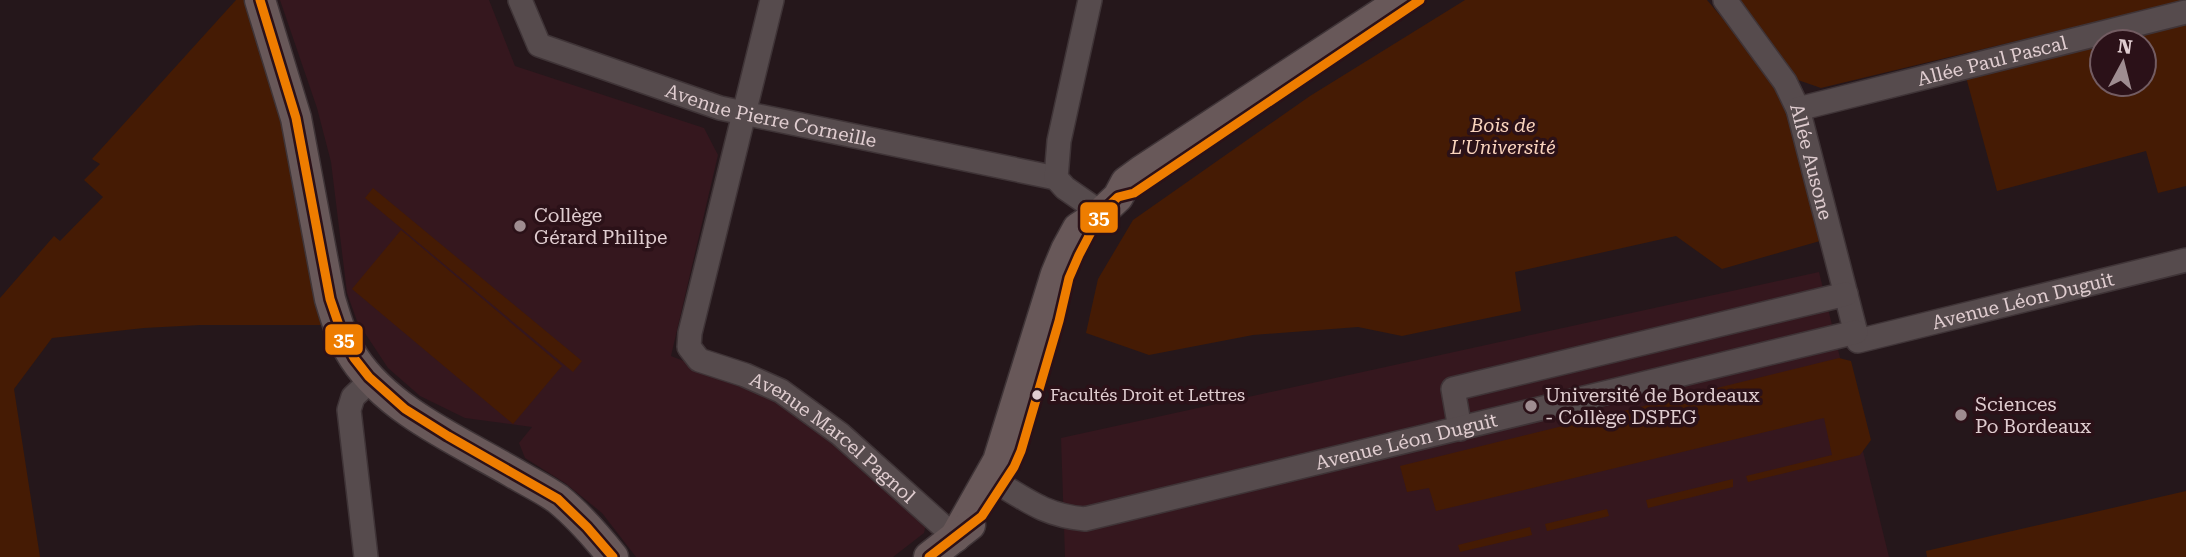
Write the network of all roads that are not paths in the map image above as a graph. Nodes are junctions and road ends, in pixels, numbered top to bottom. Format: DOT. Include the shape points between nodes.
graph roads {
  1 [pos="260,0"];
  2 [pos="520,0"];
  3 [pos="772,0"];
  4 [pos="1090,0"];
  5 [pos="1402,0"];
  6 [pos="1420,0"];
  7 [pos="1725,0"];
  8 [pos="2186,12"];
  9 [pos="1798,109"];
  10 [pos="745,111"];
  11 [pos="1056,178"];
  12 [pos="1110,205"];
  13 [pos="2186,260"];
  14 [pos="1846,294"];
  15 [pos="1857,337"];
  16 [pos="371,380"];
  17 [pos="1460,429"];
  18 [pos="1003,486"];
  19 [pos="955,537"];
  20 [pos="366,557"];
  21 [pos="613,557"];
  22 [pos="929,557"];
  1 -- 16 [label="main road" via="296,118 338,327"];
  2 -- 10 [label="street, Avenue Pierre Corneille" via="538,45 720,108"];
  3 -- 10 [label="street"];
  4 -- 11 [label="street" via="1059,141"];
  5 -- 12 [label="main road" via="1126,182"];
  6 -- 12 [label="main road" via="1135,193"];
  7 -- 9 [label="street, Allée Ausone" via="1785,82"];
  8 -- 9 [label="street, Allée Paul Pascal"];
  9 -- 14 [label="street, Allée Ausone"];
  10 -- 11 [label="street, Avenue Pierre Corneille"];
  10 -- 19 [label="street, Avenue Marcel Pagnol" via="689,347 699,360 781,391 842,436"];
  11 -- 12 [label="street" via="1065,188"];
  12 -- 18 [label="main road" via="1069,278 1021,452"];
  12 -- 19 [label="main road" via="1078,228 1066,250 998,461"];
  13 -- 15 [label="street, Avenue Léon Duguit"];
  14 -- 15 [label="street, Allée Ausone"];
  14 -- 17 [label="street" via="1453,389"];
  15 -- 17 [label="street, Avenue Léon Duguit"];
  16 -- 20 [label="street" via="353,397 349,410"];
  16 -- 21 [label="main road" via="412,414 557,499"];
  17 -- 18 [label="street, Avenue Léon Duguit" via="1085,519 1043,510"];
  18 -- 19 [label="main road" via="982,516"];
  19 -- 22 [label="main road"];
}
